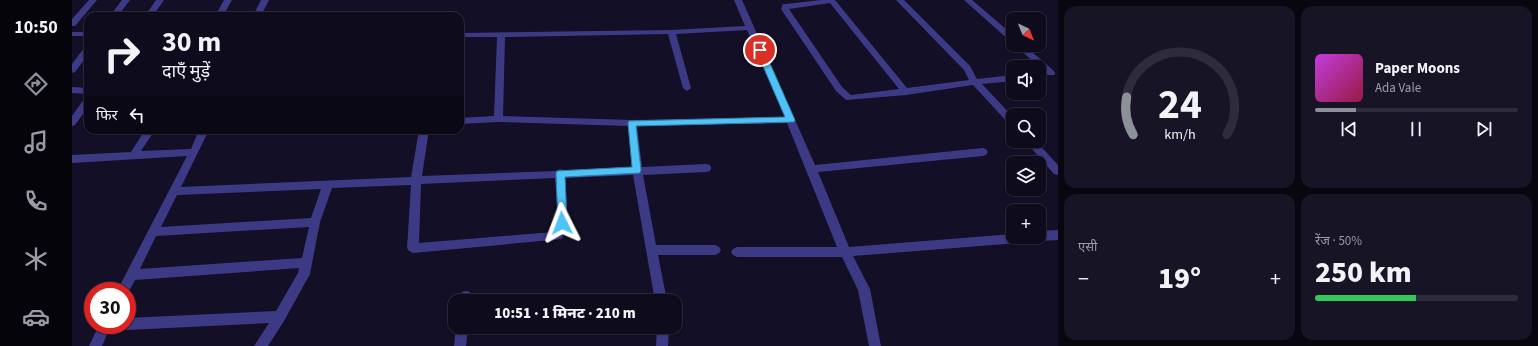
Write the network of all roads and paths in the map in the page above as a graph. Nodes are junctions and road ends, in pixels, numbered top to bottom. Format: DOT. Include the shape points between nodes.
graph roads {
  1 [pos="92,0"];
  2 [pos="126,0"];
  3 [pos="160,0"];
  4 [pos="228,0"];
  5 [pos="265,0"];
  6 [pos="738,0"];
  7 [pos="900,0"];
  8 [pos="968,0"];
  9 [pos="117,12"];
  10 [pos="152,12"];
  11 [pos="221,12"];
  12 [pos="259,12"];
  13 [pos="72,24"];
  14 [pos="750,28"];
  15 [pos="671,32"];
  16 [pos="1006,33"];
  17 [pos="72,34"];
  18 [pos="84,34"];
  19 [pos="502,34"];
  20 [pos="464,35"];
  21 [pos="1028,52"];
  22 [pos="84,55"];
  23 [pos="72,70"];
  24 [pos="1055,73"];
  25 [pos="1006,79"];
  26 [pos="975,82"];
  27 [pos="687,88"];
  28 [pos="72,90"];
  29 [pos="84,91"];
  30 [pos="906,92"];
  31 [pos="84,106"];
  32 [pos="1006,115"];
  33 [pos="498,119"];
  34 [pos="791,120"];
  35 [pos="464,121"];
  36 [pos="72,123"];
  37 [pos="632,123"];
  38 [pos="147,134"];
  39 [pos="202,134"];
  40 [pos="423,134"];
  41 [pos="1037,148"];
  42 [pos="194,152"];
  43 [pos="983,152"];
  44 [pos="134,155"];
  45 [pos="72,159"];
  46 [pos="706,168"];
  47 [pos="812,168"];
  48 [pos="637,170"];
  49 [pos="1058,171"];
  50 [pos="560,173"];
  51 [pos="416,180"];
  52 [pos="328,184"];
  53 [pos="174,191"];
  54 [pos="316,222"];
  55 [pos="153,232"];
  56 [pos="1058,235"];
  57 [pos="1046,236"];
  58 [pos="1006,239"];
  59 [pos="652,250"];
  60 [pos="715,250"];
  61 [pos="736,252"];
  62 [pos="845,252"];
  63 [pos="306,263"];
  64 [pos="131,275"];
  65 [pos="128,282"];
  66 [pos="660,294"];
  67 [pos="280,317"];
  68 [pos="136,324"];
  69 [pos="101,334"];
  70 [pos="462,334"];
  71 [pos="663,334"];
  72 [pos="463,345"];
  73 [pos="95,346"];
  74 [pos="260,346"];
  75 [pos="662,346"];
  76 [pos="875,346"];
  1 -- 13 [label="street"];
  2 -- 9 [label="street"];
  3 -- 10 [label="street"];
  4 -- 11 [label="street"];
  5 -- 12 [label="street"];
  6 -- 14 [label="street"];
  7 -- 26 [label="street" via="967,68"];
  8 -- 16 [label="street"];
  14 -- 15 [label="street"];
  14 -- 34 [label="street"];
  15 -- 19 [label="street"];
  15 -- 27 [label="street"];
  17 -- 18 [label="street"];
  19 -- 20 [label="street"];
  19 -- 33 [label="street"];
  21 -- 24 [label="street"];
  22 -- 23 [label="street"];
  25 -- 26 [label="street"];
  26 -- 30 [label="street"];
  26 -- 32 [label="street"];
  28 -- 29 [label="street"];
  30 -- 30 [label="street" via="849,98 839,89 785,9 786,6 832,1"];
  31 -- 36 [label="street"];
  33 -- 35 [label="street"];
  33 -- 37 [label="street"];
  34 -- 37 [label="street"];
  34 -- 47 [label="street"];
  37 -- 48 [label="street"];
  38 -- 44 [label="street"];
  39 -- 42 [label="street"];
  40 -- 51 [label="street"];
  41 -- 49 [label="street"];
  42 -- 44 [label="street"];
  42 -- 53 [label="street"];
  43 -- 47 [label="street"];
  44 -- 45 [label="street"];
  46 -- 48 [label="street"];
  47 -- 62 [label="street"];
  48 -- 50 [label="street"];
  48 -- 59 [label="street"];
  50 -- 51 [label="street"];
  50 -- 51 [label="street" via="562,223 558,236 413,248"];
  51 -- 52 [label="street"];
  52 -- 53 [label="street"];
  52 -- 54 [label="street"];
  53 -- 55 [label="street"];
  54 -- 55 [label="street"];
  54 -- 63 [label="street"];
  55 -- 64 [label="street"];
  56 -- 57 [label="street"];
  58 -- 62 [label="street"];
  59 -- 60 [label="street"];
  59 -- 66 [label="street"];
  61 -- 62 [label="street"];
  62 -- 76 [label="street" via="864,289"];
  63 -- 64 [label="street"];
  63 -- 67 [label="street" via="304,274"];
  64 -- 65 [label="street"];
  67 -- 68 [label="street"];
  67 -- 74 [label="street"];
  69 -- 73 [label="street"];
  70 -- 72 [label="street"];
  71 -- 75 [label="street"];
}
